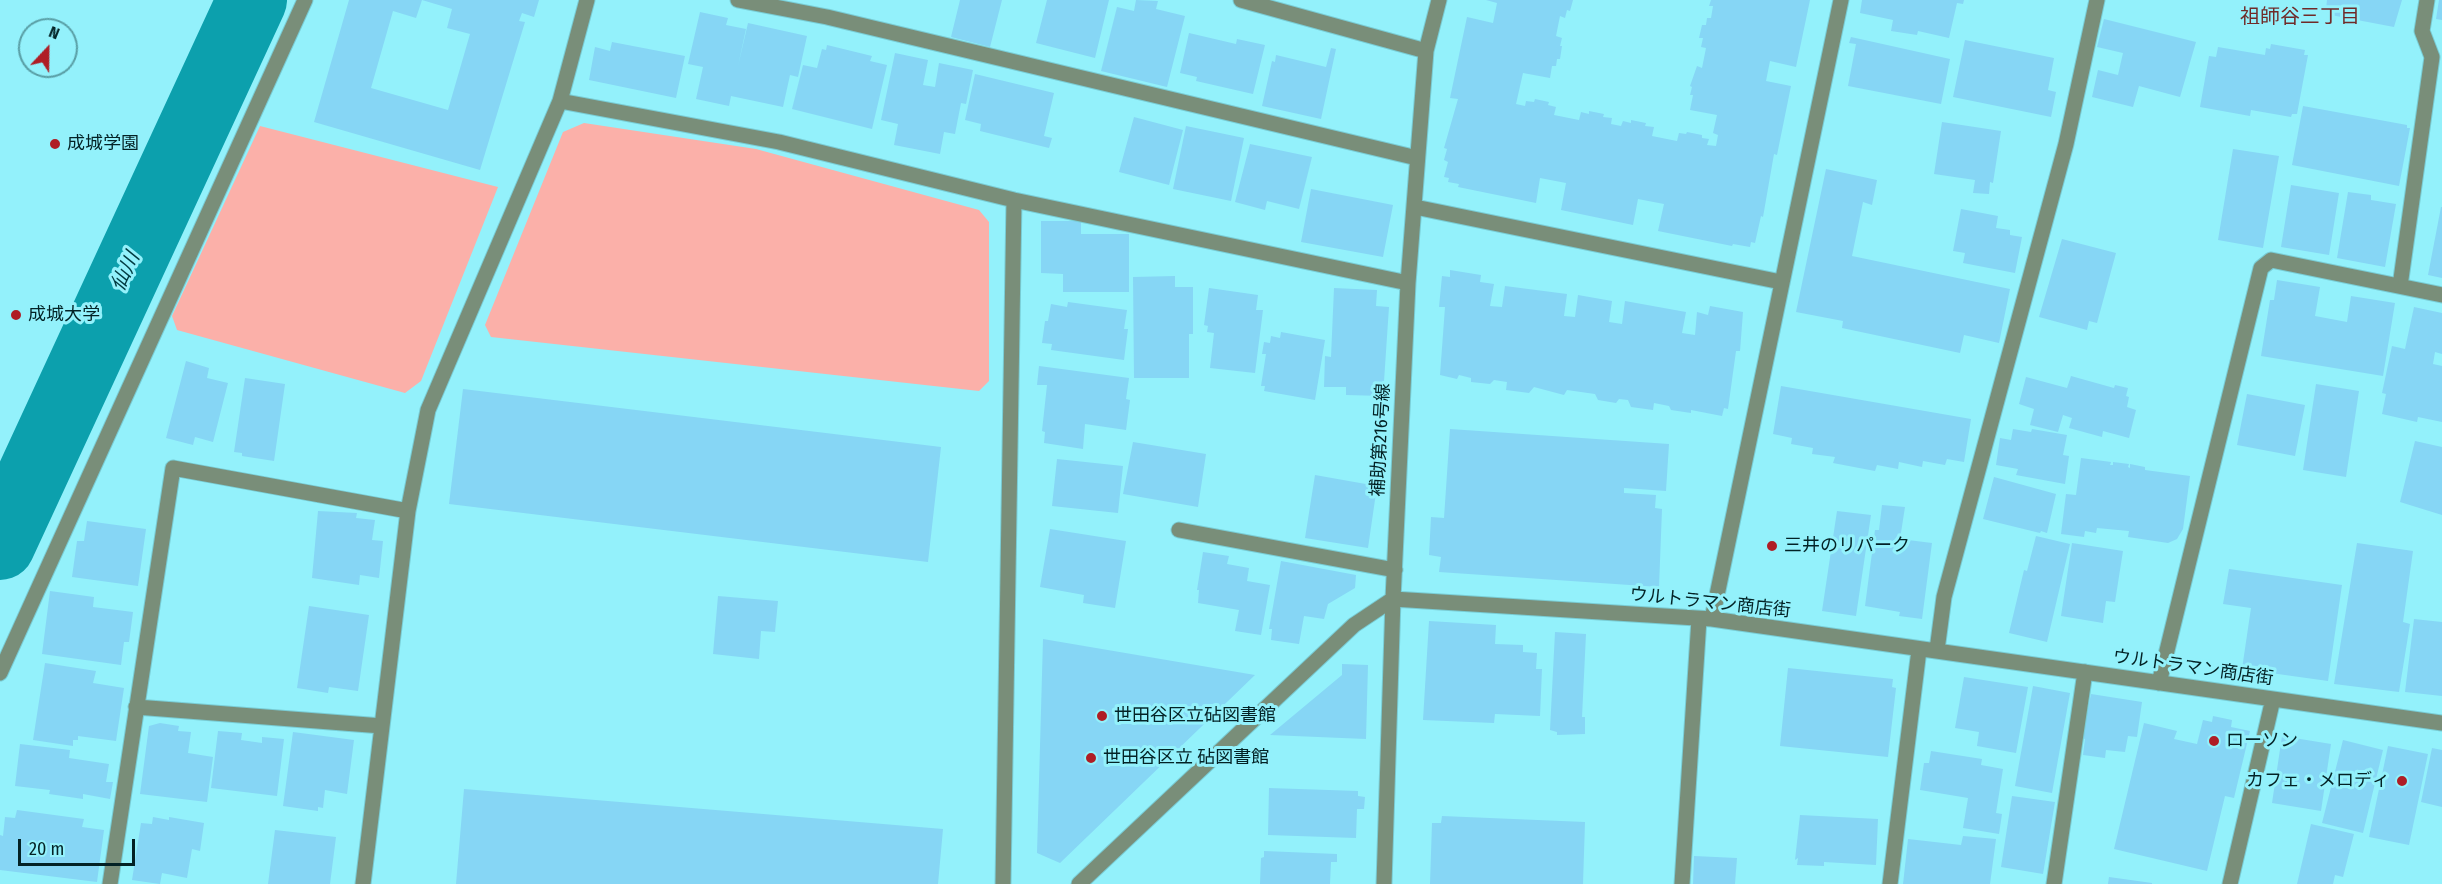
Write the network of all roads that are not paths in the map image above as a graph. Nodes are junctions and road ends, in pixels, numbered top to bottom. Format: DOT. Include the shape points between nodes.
graph roads {
  1 [pos="305,0"];
  2 [pos="587,0"];
  3 [pos="738,0"];
  4 [pos="1241,0"];
  5 [pos="1439,0"];
  6 [pos="1841,0"];
  7 [pos="2097,0"];
  8 [pos="2427,0"];
  9 [pos="1426,51"];
  10 [pos="560,101"];
  11 [pos="1417,158"];
  12 [pos="1014,200"];
  13 [pos="1415,207"];
  14 [pos="1781,282"];
  15 [pos="1408,283"];
  16 [pos="2400,286"];
  17 [pos="2442,295"];
  18 [pos="408,511"];
  19 [pos="1179,530"];
  20 [pos="1395,570"];
  21 [pos="1393,599"];
  22 [pos="1705,619"];
  23 [pos="1919,650"];
  24 [pos="1937,650"];
  25 [pos="2085,672"];
  26 [pos="0,673"];
  27 [pos="2159,683"];
  28 [pos="2273,699"];
  29 [pos="136,707"];
  30 [pos="2442,723"];
  31 [pos="382,726"];
  32 [pos="110,884"];
  33 [pos="363,884"];
  34 [pos="1003,884"];
  35 [pos="1079,884"];
  36 [pos="1384,884"];
  37 [pos="1683,884"];
  38 [pos="1890,884"];
  39 [pos="2054,884"];
  40 [pos="2230,884"];
  1 -- 26 [label="street"];
  2 -- 10 [label="street"];
  3 -- 11 [label="street" via="827,17"];
  4 -- 9 [label="street"];
  5 -- 9 [label="street, 補助第216号線"];
  6 -- 14 [label="street"];
  7 -- 24 [label="street" via="2066,144 1944,597"];
  8 -- 16 [label="street" via="2422,31 2432,57"];
  9 -- 11 [label="street, 補助第216号線"];
  10 -- 12 [label="street" via="779,142"];
  10 -- 18 [label="street" via="428,410"];
  11 -- 13 [label="street, 補助第216号線"];
  12 -- 15 [label="street"];
  12 -- 34 [label="street"];
  13 -- 14 [label="street"];
  13 -- 15 [label="street, 補助第216号線"];
  14 -- 22 [label="street"];
  15 -- 20 [label="street, 補助第216号線"];
  16 -- 17 [label="street"];
  16 -- 27 [label="street" via="2271,260 2261,268"];
  18 -- 29 [label="street" via="173,468"];
  18 -- 31 [label="street"];
  19 -- 20 [label="street"];
  20 -- 21 [label="street, 補助第216号線"];
  21 -- 22 [label="street, ウルトラマン商店街"];
  21 -- 35 [label="street" via="1354,625"];
  21 -- 36 [label="street, 補助第216号線"];
  22 -- 23 [label="street, ウルトラマン商店街"];
  22 -- 37 [label="street"];
  23 -- 24 [label="street, ウルトラマン商店街"];
  23 -- 38 [label="street"];
  24 -- 25 [label="street, ウルトラマン商店街"];
  25 -- 27 [label="street, ウルトラマン商店街"];
  25 -- 39 [label="street"];
  27 -- 28 [label="street, ウルトラマン商店街"];
  28 -- 30 [label="street, ウルトラマン商店街"];
  28 -- 40 [label="street"];
  29 -- 31 [label="street"];
  29 -- 32 [label="street"];
  31 -- 33 [label="street"];
}
